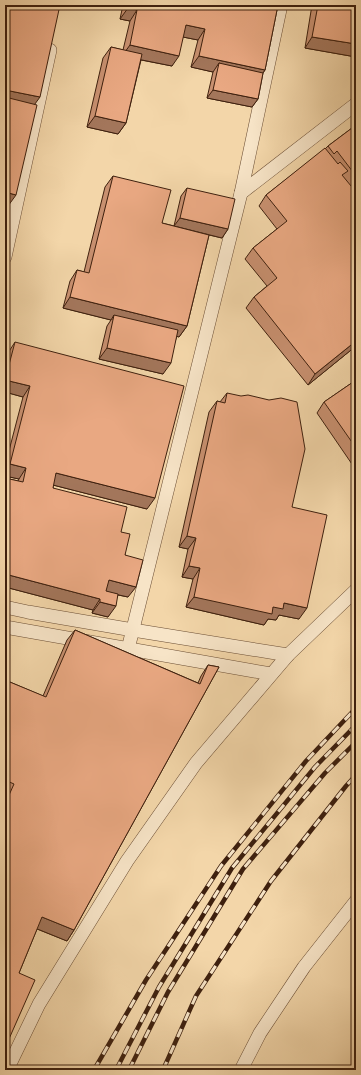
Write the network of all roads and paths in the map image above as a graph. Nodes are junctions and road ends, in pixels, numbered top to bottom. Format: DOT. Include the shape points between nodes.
graph roads {
  1 [pos="281,5"];
  2 [pos="53,35"];
  3 [pos="356,104"];
  4 [pos="242,193"];
  5 [pos="5,258"];
  6 [pos="356,590"];
  7 [pos="5,607"];
  8 [pos="5,627"];
  9 [pos="133,630"];
  10 [pos="128,649"];
  11 [pos="288,654"];
  12 [pos="271,674"];
  13 [pos="356,901"];
  14 [pos="7,1070"];
  15 [pos="241,1070"];
  1 -- 4 [label="street"];
  2 -- 5 [label="street"];
  3 -- 4 [label="street"];
  4 -- 9 [label="street"];
  6 -- 11 [label="street"];
  7 -- 9 [label="street"];
  8 -- 10 [label="street"];
  9 -- 10 [label="street"];
  9 -- 11 [label="street"];
  10 -- 12 [label="street"];
  11 -- 12 [label="street"];
  12 -- 14 [label="street" via="196,763 127,861 39,1004"];
  13 -- 15 [label="street" via="304,967 260,1033"];
}
